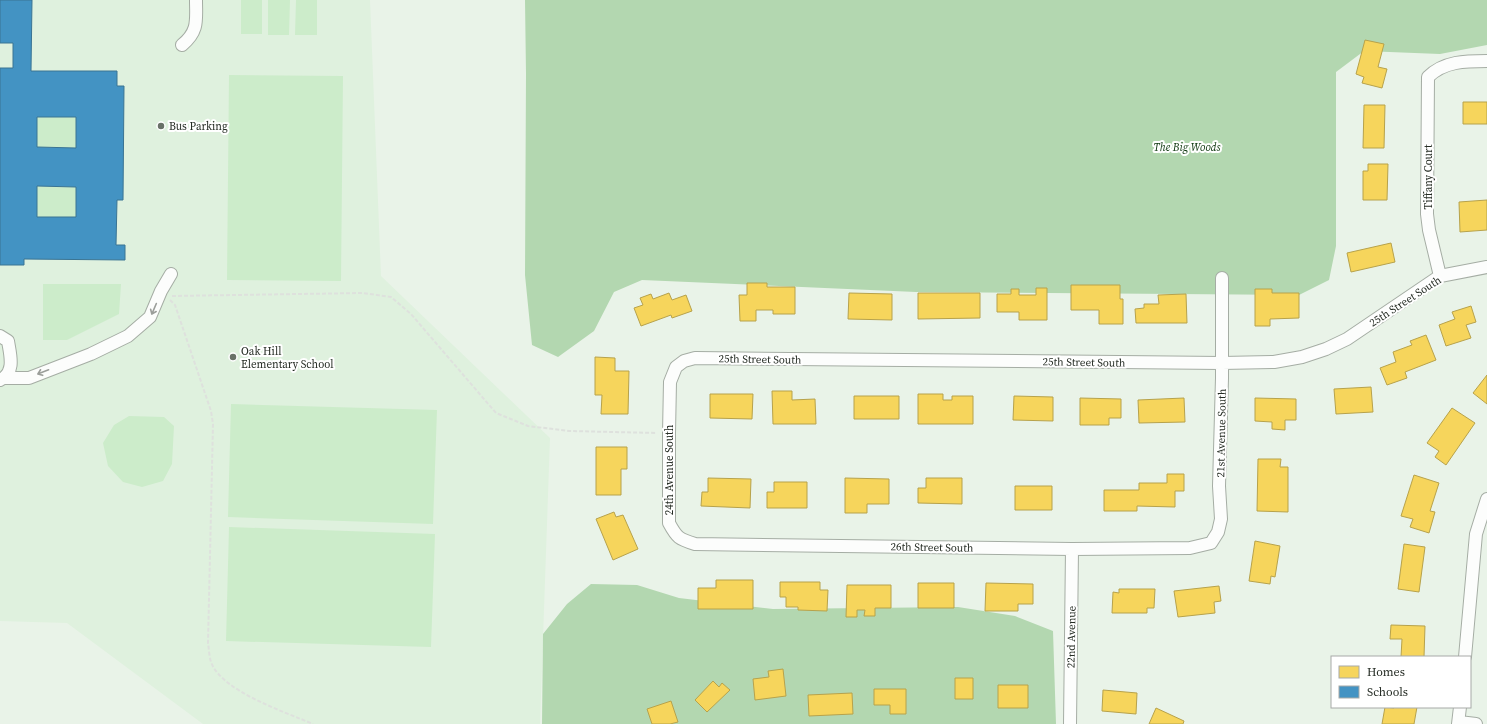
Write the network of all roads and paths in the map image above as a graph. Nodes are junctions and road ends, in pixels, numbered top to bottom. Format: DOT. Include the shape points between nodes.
graph roads {
  1 [pos="196,0"];
  2 [pos="182,45"];
  3 [pos="1487,61"];
  4 [pos="1487,267"];
  5 [pos="171,274"];
  6 [pos="1440,276"];
  7 [pos="1222,278"];
  8 [pos="0,336"];
  9 [pos="1222,363"];
  10 [pos="3,379"];
  11 [pos="670,382"];
  12 [pos="658,433"];
  13 [pos="1487,499"];
  14 [pos="695,544"];
  15 [pos="1072,549"];
  16 [pos="1168,549"];
  17 [pos="1465,656"];
  18 [pos="1460,708"];
  19 [pos="1458,723"];
  20 [pos="312,724"];
  21 [pos="1070,724"];
  22 [pos="1476,724"];
  1 -- 2 [label="street" via="196,25 190,38"];
  3 -- 6 [label="street, Tiffany Court" via="1462,61 1450,64 1428,77 1427,214"];
  4 -- 6 [label="street, 25th Street South"];
  5 -- 10 [label="street, one-way" via="150,317 128,336 91,354 29,378"];
  6 -- 9 [label="street, 25th Street South" via="1347,339 1326,349 1274,362"];
  7 -- 9 [label="street, 21st Avenue South"];
  8 -- 10 [label="street" via="8,341 12,366"];
  9 -- 11 [label="street, 25th Street South" via="695,358 676,367"];
  9 -- 16 [label="street, 21st Avenue South" via="1219,486 1221,519 1218,532 1211,543 1190,548"];
  11 -- 14 [label="street, 24th Avenue South" via="670,523 676,535"];
  12 -- 20 [label="path" via="569,431 528,426 496,413 411,314 391,297 363,293 166,296 175,305 211,411 213,424 208,643 211,662 220,677 237,690"];
  13 -- 17 [label="street" via="1476,534"];
  14 -- 15 [label="street, 26th Street South"];
  15 -- 16 [label="street, 26th Street South"];
  15 -- 21 [label="street, 22nd Avenue"];
  18 -- 19 [label="street"];
  19 -- 22 [label="street"];
}
